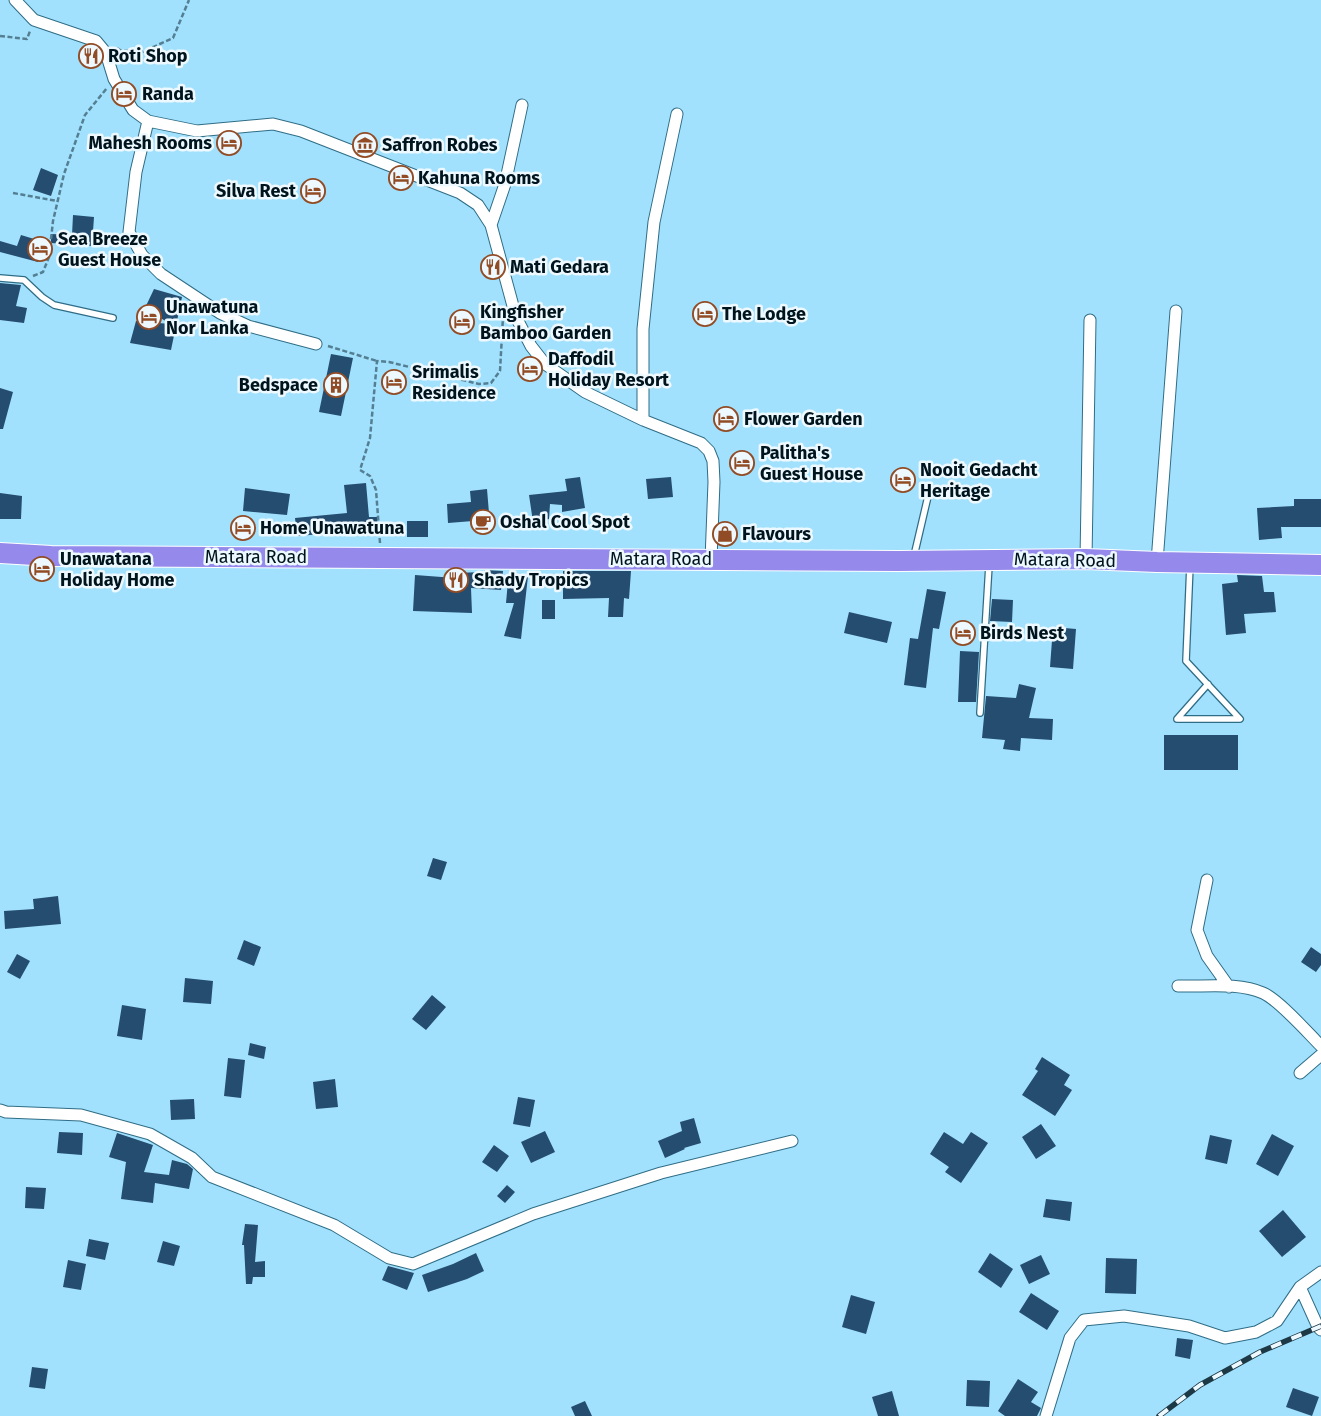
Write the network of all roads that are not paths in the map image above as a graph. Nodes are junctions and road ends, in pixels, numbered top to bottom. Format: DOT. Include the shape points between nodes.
graph roads {
  1 [pos="15,0"];
  2 [pos="522,105"];
  3 [pos="677,114"];
  4 [pos="148,121"];
  5 [pos="491,226"];
  6 [pos="0,278"];
  7 [pos="1176,311"];
  8 [pos="113,318"];
  9 [pos="1090,320"];
  10 [pos="316,344"];
  11 [pos="643,420"];
  12 [pos="929,492"];
  13 [pos="0,553"];
  14 [pos="1086,559"];
  15 [pos="711,560"];
  16 [pos="989,560"];
  17 [pos="913,561"];
  18 [pos="1157,562"];
  19 [pos="1190,563"];
  20 [pos="1321,565"];
  21 [pos="1208,684"];
  22 [pos="980,713"];
  23 [pos="1207,880"];
  24 [pos="1178,986"];
  25 [pos="1229,987"];
  26 [pos="1321,1046"];
  27 [pos="1321,1055"];
  28 [pos="1300,1073"];
  29 [pos="0,1110"];
  30 [pos="792,1141"];
  31 [pos="1321,1272"];
  32 [pos="1300,1287"];
  33 [pos="1321,1330"];
  34 [pos="1046,1416"];
  1 -- 4 [label="street" via="34,20 96,41 106,54 114,79 133,110"];
  2 -- 5 [label="street" via="505,184"];
  3 -- 11 [label="street" via="654,222 643,329"];
  4 -- 5 [label="street" via="197,131 273,124 301,131 460,193 478,205"];
  4 -- 10 [label="street" via="136,172 129,232 142,255 161,274 220,313 248,326"];
  5 -- 11 [label="street" via="516,317 531,346 546,364 585,392"];
  6 -- 8 [label="lane" via="24,280 54,305"];
  7 -- 18 [label="street"];
  9 -- 14 [label="street"];
  11 -- 15 [label="street" via="701,443 709,451 714,475"];
  12 -- 17 [label="lane"];
  13 -- 15 [label="highway, Matara Road"];
  14 -- 16 [label="highway, Matara Road"];
  14 -- 18 [label="highway, Matara Road"];
  15 -- 17 [label="highway, Matara Road"];
  16 -- 17 [label="highway, Matara Road"];
  16 -- 22 [label="lane"];
  18 -- 19 [label="highway, Matara Road"];
  19 -- 20 [label="highway, Matara Road"];
  19 -- 21 [label="lane" via="1186,661"];
  21 -- 21 [label="lane" via="1240,719 1177,720"];
  23 -- 25 [label="street" via="1197,930 1207,956"];
  24 -- 25 [label="street"];
  25 -- 26 [label="street" via="1264,994"];
  27 -- 28 [label="street"];
  29 -- 30 [label="street" via="80,1115 150,1134 192,1158 212,1177 334,1225 389,1258 413,1264 533,1214 661,1173"];
  31 -- 32 [label="street"];
  32 -- 33 [label="street"];
  32 -- 34 [label="street" via="1277,1321 1256,1332 1225,1338 1189,1326 1124,1316 1084,1320 1070,1338"];
}
